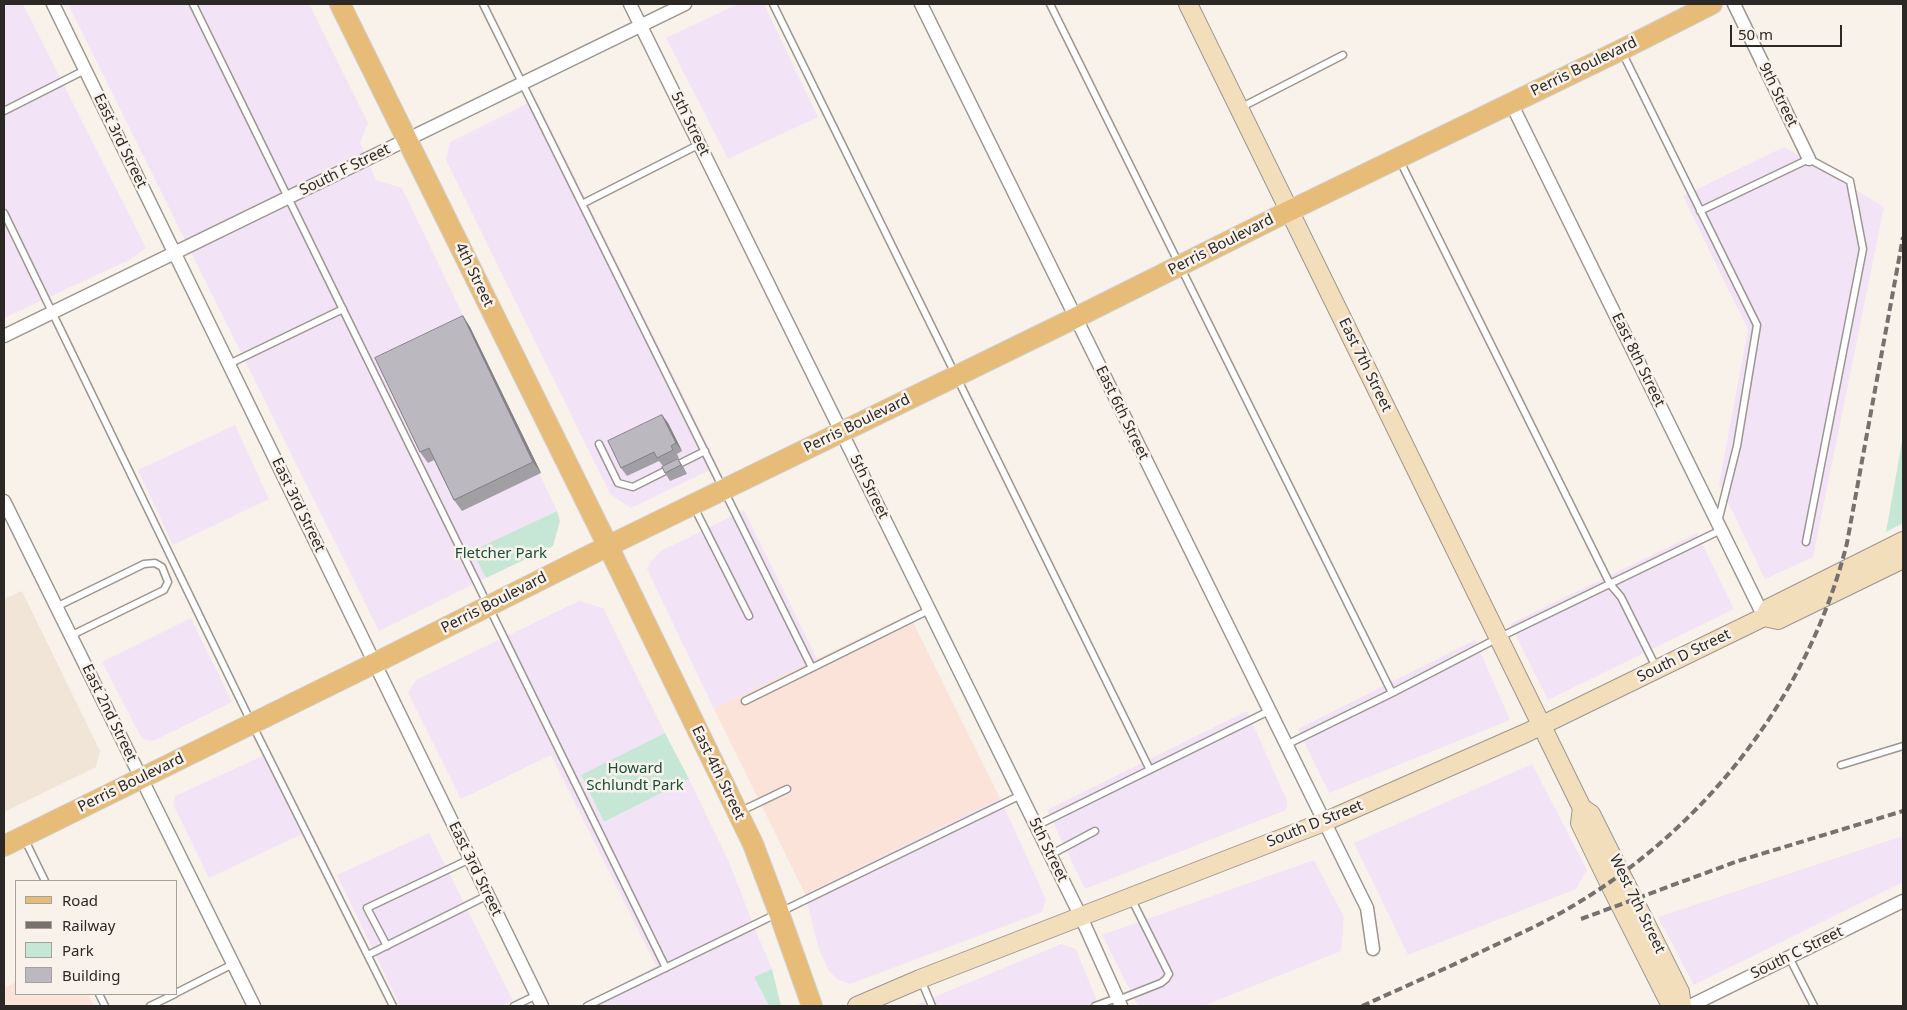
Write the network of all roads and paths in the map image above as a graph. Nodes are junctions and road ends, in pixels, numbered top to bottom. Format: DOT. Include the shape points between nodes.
graph roads {
  1 [pos="53,4"];
  2 [pos="192,4"];
  3 [pos="340,4"];
  4 [pos="483,4"];
  5 [pos="630,4"];
  6 [pos="685,4"];
  7 [pos="773,4"];
  8 [pos="921,4"];
  9 [pos="1050,4"];
  10 [pos="1188,4"];
  11 [pos="1712,4"];
  12 [pos="1734,4"];
  13 [pos="641,25"];
  14 [pos="1620,50"];
  15 [pos="1343,55"];
  16 [pos="85,70"];
  17 [pos="522,83"];
  18 [pos="1511,103"];
  19 [pos="1239,108"];
  20 [pos="4,111"];
  21 [pos="407,140"];
  22 [pos="700,144"];
  23 [pos="1398,158"];
  24 [pos="1809,159"];
  25 [pos="288,198"];
  26 [pos="582,204"];
  27 [pos="1289,211"];
  28 [pos="1700,211"];
  29 [pos="4,213"];
  30 [pos="174,253"];
  31 [pos="1180,266"];
  32 [pos="343,309"];
  33 [pos="52,312"];
  34 [pos="1075,318"];
  35 [pos="4,336"];
  36 [pos="229,364"];
  37 [pos="956,376"];
  38 [pos="841,432"];
  39 [pos="599,444"];
  40 [pos="705,452"];
  41 [pos="724,489"];
  42 [pos="4,501"];
  43 [pos="693,504"];
  44 [pos="1719,527"];
  45 [pos="1903,541"];
  46 [pos="1806,542"];
  47 [pos="608,546"];
  48 [pos="1903,559"];
  49 [pos="1610,584"];
  50 [pos="489,606"];
  51 [pos="56,607"];
  52 [pos="929,610"];
  53 [pos="748,616"];
  54 [pos="1764,617"];
  55 [pos="70,636"];
  56 [pos="1498,638"];
  57 [pos="375,663"];
  58 [pos="812,668"];
  59 [pos="1657,669"];
  60 [pos="1392,693"];
  61 [pos="746,701"];
  62 [pos="1269,711"];
  63 [pos="252,724"];
  64 [pos="1541,726"];
  65 [pos="1286,746"];
  66 [pos="1903,746"];
  67 [pos="1841,765"];
  68 [pos="1150,770"];
  69 [pos="141,779"];
  70 [pos="788,789"];
  71 [pos="1021,795"];
  72 [pos="1582,808"];
  73 [pos="737,813"];
  74 [pos="1324,822"];
  75 [pos="1036,826"];
  76 [pos="1095,831"];
  77 [pos="23,836"];
  78 [pos="4,846"];
  79 [pos="1050,854"];
  80 [pos="470,858"];
  81 [pos="45,880"];
  82 [pos="488,895"];
  83 [pos="1131,897"];
  84 [pos="1903,902"];
  85 [pos="780,913"];
  86 [pos="1080,917"];
  87 [pos="386,946"];
  88 [pos="1373,949"];
  89 [pos="368,955"];
  90 [pos="1789,957"];
  91 [pos="233,964"];
  92 [pos="666,968"];
  93 [pos="920,979"];
  94 [pos="178,992"];
  95 [pos="172,995"];
  96 [pos="540,1000"];
  97 [pos="1118,1001"];
  98 [pos="150,1006"];
  99 [pos="254,1006"];
  100 [pos="394,1006"];
  101 [pos="514,1006"];
  102 [pos="587,1006"];
  103 [pos="812,1006"];
  104 [pos="857,1006"];
  105 [pos="932,1006"];
  106 [pos="1095,1006"];
  107 [pos="1677,1006"];
  108 [pos="1682,1006"];
  109 [pos="1690,1006"];
  110 [pos="1814,1006"];
  1 -- 16 [label="street, East 3rd Street"];
  2 -- 25 [label="lane"];
  3 -- 21 [label="main road, 4th Street"];
  4 -- 17 [label="lane"];
  5 -- 13 [label="street, 5th Street"];
  6 -- 13 [label="street, South F Street"];
  7 -- 37 [label="lane"];
  8 -- 34 [label="street, East 6th Street"];
  9 -- 31 [label="lane"];
  10 -- 19 [label="street, East 7th Street"];
  11 -- 14 [label="main road, Perris Boulevard"];
  12 -- 24 [label="street, 9th Street"];
  13 -- 17 [label="street, South F Street"];
  13 -- 22 [label="street, 5th Street"];
  14 -- 18 [label="main road, Perris Boulevard"];
  14 -- 28 [label="lane"];
  15 -- 19 [label="lane"];
  16 -- 20 [label="lane"];
  16 -- 30 [label="street, East 3rd Street"];
  17 -- 21 [label="street, South F Street"];
  17 -- 26 [label="lane"];
  18 -- 23 [label="main road, Perris Boulevard"];
  18 -- 44 [label="street, East 8th Street"];
  19 -- 27 [label="street, East 7th Street"];
  21 -- 25 [label="street, South F Street"];
  21 -- 47 [label="main road, 4th Street"];
  22 -- 26 [label="lane"];
  22 -- 38 [label="street, 5th Street"];
  23 -- 27 [label="main road, Perris Boulevard"];
  23 -- 49 [label="lane"];
  24 -- 28 [label="lane"];
  24 -- 46 [label="lane" via="1850,182 1863,249"];
  25 -- 30 [label="street, South F Street"];
  25 -- 32 [label="lane"];
  26 -- 40 [label="lane"];
  27 -- 31 [label="main road, Perris Boulevard"];
  27 -- 56 [label="street, East 7th Street"];
  28 -- 44 [label="lane" via="1757,325 1737,446"];
  29 -- 33 [label="lane"];
  30 -- 33 [label="street, South F Street"];
  30 -- 36 [label="street, East 3rd Street"];
  31 -- 34 [label="main road, Perris Boulevard"];
  31 -- 60 [label="lane"];
  32 -- 36 [label="lane"];
  32 -- 50 [label="lane"];
  33 -- 35 [label="street, South F Street"];
  33 -- 63 [label="lane"];
  34 -- 37 [label="main road, Perris Boulevard"];
  34 -- 62 [label="street, East 6th Street"];
  36 -- 57 [label="street, East 3rd Street"];
  37 -- 38 [label="main road, Perris Boulevard"];
  37 -- 68 [label="lane"];
  38 -- 41 [label="main road, Perris Boulevard"];
  38 -- 52 [label="street, 5th Street"];
  39 -- 40 [label="lane" via="618,483 633,487"];
  40 -- 41 [label="lane"];
  41 -- 43 [label="main road, Perris Boulevard"];
  41 -- 58 [label="lane"];
  42 -- 51 [label="street, East 2nd Street"];
  43 -- 47 [label="main road, Perris Boulevard"];
  43 -- 53 [label="lane"];
  44 -- 49 [label="lane"];
  44 -- 54 [label="street, East 8th Street"];
  45 -- 54 [label="street, South D Street" via="1769,608"];
  47 -- 50 [label="main road, Perris Boulevard"];
  47 -- 73 [label="main road, East 4th Street"];
  48 -- 54 [label="street, South D Street" via="1778,620"];
  49 -- 56 [label="lane"];
  49 -- 59 [label="lane" via="1621,597"];
  50 -- 57 [label="main road, Perris Boulevard"];
  50 -- 92 [label="lane"];
  51 -- 55 [label="street, East 2nd Street"];
  51 -- 55 [label="lane" via="144,564 155,563 162,568 168,582 164,590"];
  52 -- 58 [label="lane"];
  52 -- 71 [label="street, 5th Street"];
  54 -- 59 [label="street, South D Street"];
  55 -- 69 [label="street, East 2nd Street"];
  56 -- 60 [label="lane"];
  56 -- 64 [label="street, East 7th Street"];
  57 -- 63 [label="main road, Perris Boulevard"];
  57 -- 80 [label="street, East 3rd Street"];
  58 -- 61 [label="lane"];
  59 -- 64 [label="street, South D Street"];
  60 -- 65 [label="lane"];
  62 -- 65 [label="street, East 6th Street"];
  62 -- 68 [label="lane"];
  63 -- 69 [label="main road, Perris Boulevard"];
  63 -- 89 [label="lane"];
  64 -- 72 [label="street, West 7th Street"];
  64 -- 74 [label="street, South D Street"];
  65 -- 74 [label="street, East 6th Street"];
  66 -- 67 [label="lane"];
  68 -- 75 [label="lane"];
  69 -- 77 [label="main road, Perris Boulevard"];
  69 -- 91 [label="street, East 2nd Street"];
  70 -- 73 [label="lane"];
  71 -- 75 [label="street, 5th Street"];
  71 -- 85 [label="lane"];
  72 -- 107 [label="street, West 7th Street" via="1580,823 1609,884 1668,1000"];
  72 -- 108 [label="street, West 7th Street" via="1591,814 1680,992"];
  73 -- 85 [label="main road, East 4th Street"];
  74 -- 83 [label="street, South D Street"];
  74 -- 88 [label="street, East 6th Street" via="1367,908"];
  75 -- 79 [label="street, 5th Street"];
  76 -- 79 [label="lane"];
  77 -- 78 [label="main road, Perris Boulevard"];
  77 -- 81 [label="lane"];
  79 -- 86 [label="street, 5th Street"];
  80 -- 82 [label="street, East 3rd Street"];
  80 -- 87 [label="lane" via="368,908"];
  82 -- 87 [label="lane"];
  82 -- 96 [label="street, East 3rd Street"];
  83 -- 86 [label="street, South D Street"];
  83 -- 97 [label="lane" via="1169,974 1160,984"];
  84 -- 90 [label="street, South C Street"];
  85 -- 92 [label="lane"];
  85 -- 103 [label="main road, East 4th Street"];
  86 -- 93 [label="street, South D Street"];
  86 -- 97 [label="street, 5th Street"];
  87 -- 89 [label="lane"];
  89 -- 100 [label="lane"];
  90 -- 109 [label="street, South C Street"];
  90 -- 110 [label="lane"];
  91 -- 94 [label="lane"];
  91 -- 99 [label="street, East 2nd Street"];
  92 -- 102 [label="lane"];
  93 -- 104 [label="street, South D Street"];
  93 -- 105 [label="lane"];
  95 -- 98 [label="lane"];
  96 -- 101 [label="lane"];
  97 -- 106 [label="lane"];
}
